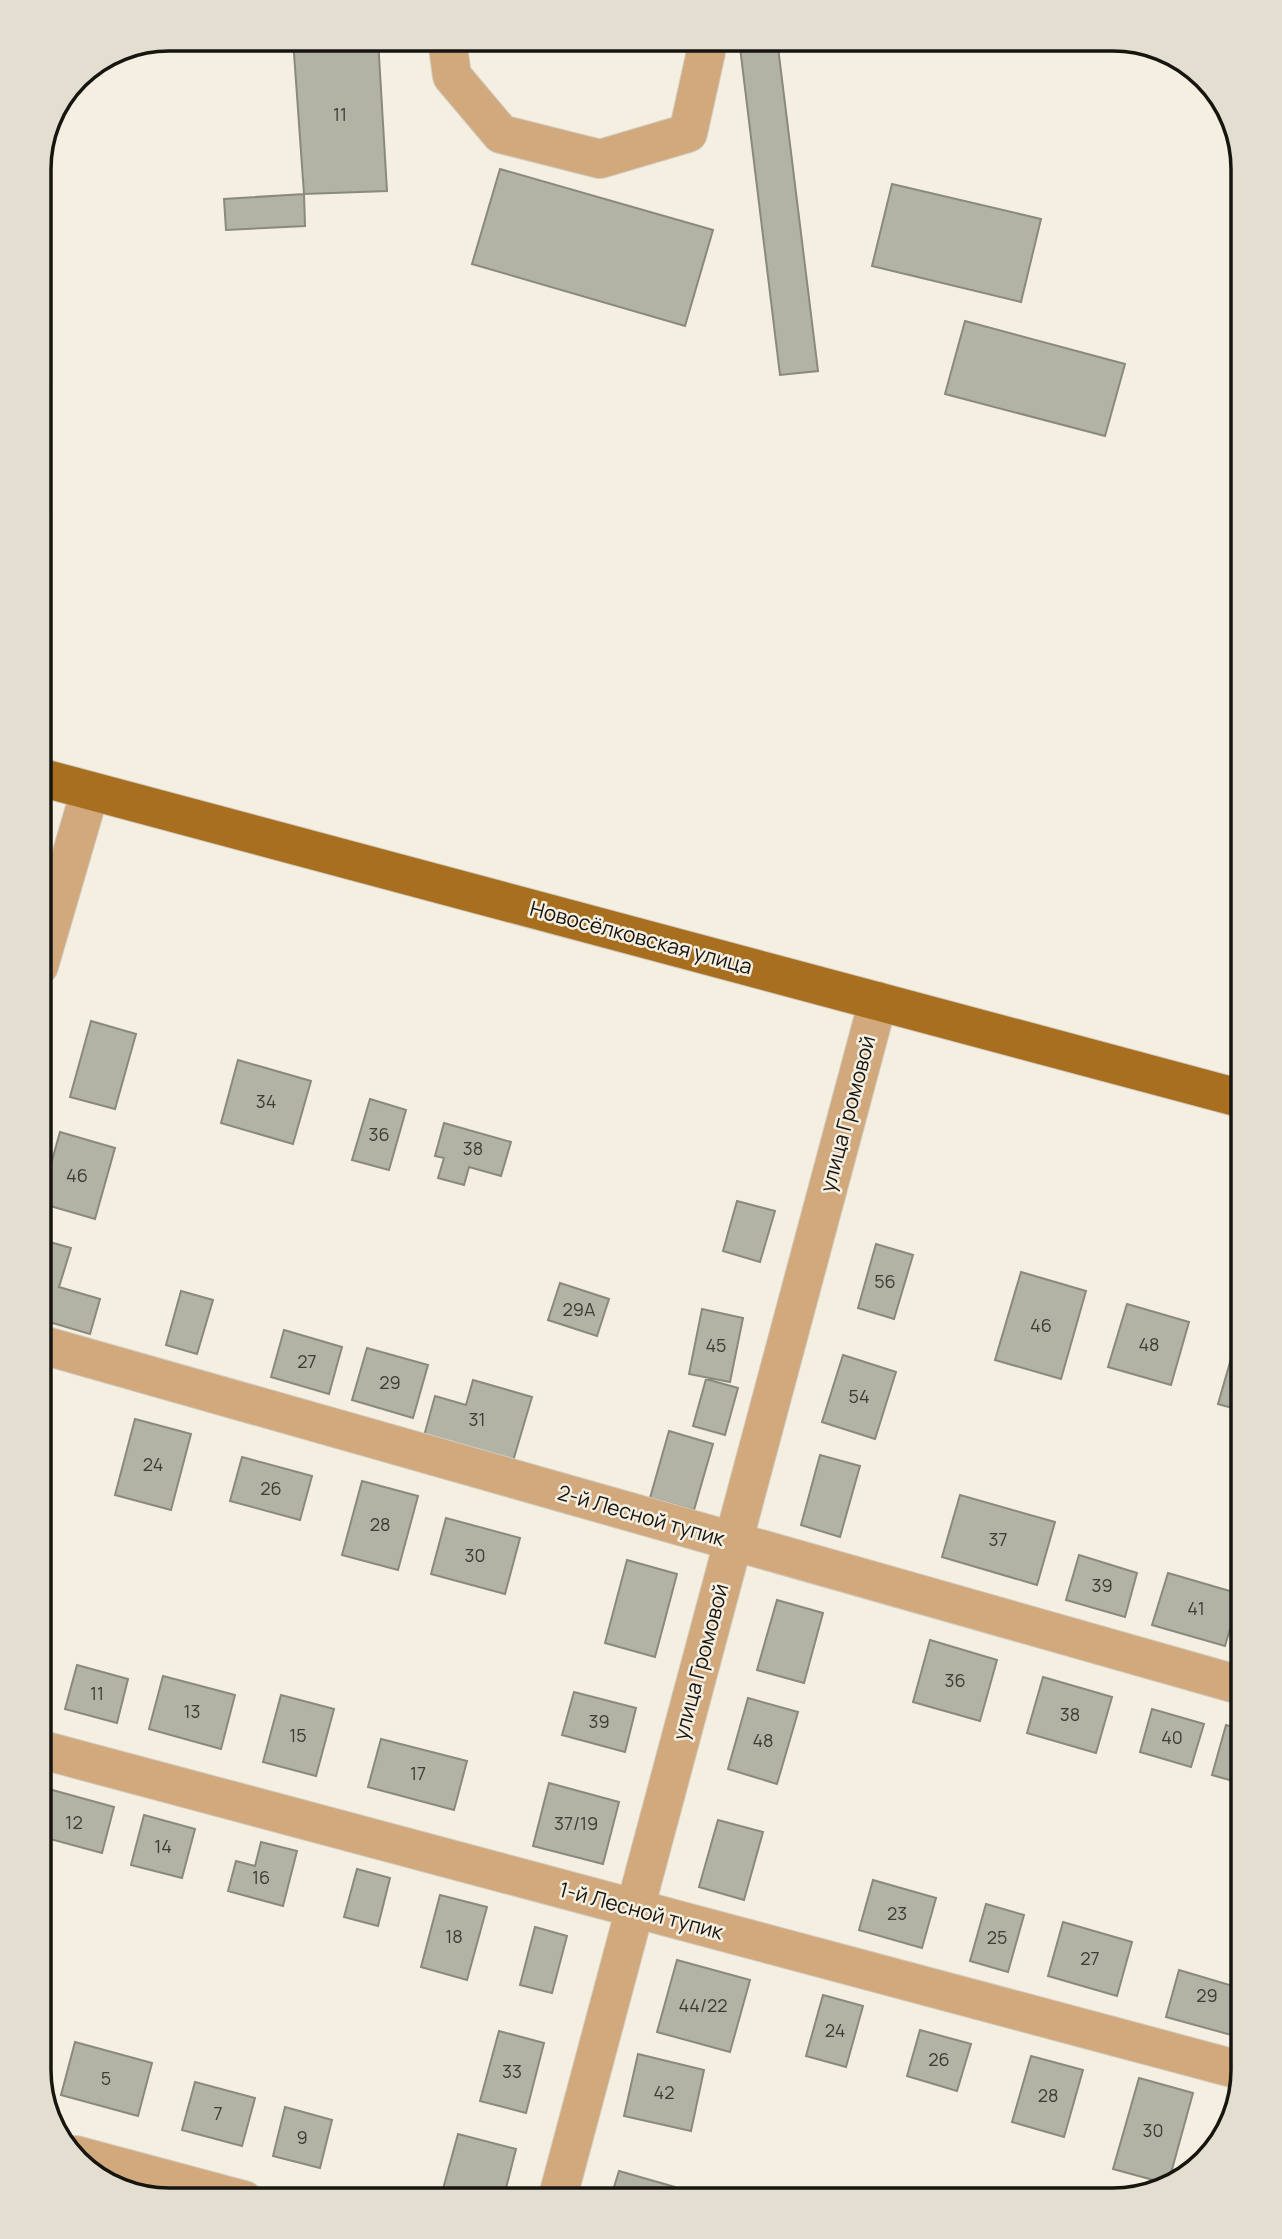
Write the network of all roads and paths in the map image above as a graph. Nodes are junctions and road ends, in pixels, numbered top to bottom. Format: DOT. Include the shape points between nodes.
graph roads {
  1 [pos="449,51"];
  2 [pos="706,51"];
  3 [pos="51,780"];
  4 [pos="90,791"];
  5 [pos="51,925"];
  6 [pos="878,1001"];
  7 [pos="1231,1096"];
  8 [pos="51,1347"];
  9 [pos="733,1542"];
  10 [pos="1231,1682"];
  11 [pos="51,1752"];
  12 [pos="635,1909"];
  13 [pos="1231,2068"];
  14 [pos="91,2159"];
  15 [pos="199,2188"];
  16 [pos="560,2188"];
  1 -- 2 [label="street" via="452,76 501,134 600,159 688,133"];
  3 -- 4 [label="main road, Новосёлковская улица"];
  4 -- 5 [label="street"];
  4 -- 6 [label="main road, Новосёлковская улица"];
  6 -- 7 [label="main road, Новосёлковская улица"];
  6 -- 9 [label="street, улица Громовой"];
  8 -- 9 [label="street, 2-й Лесной тупик"];
  9 -- 10 [label="street, 2-й Лесной тупик"];
  9 -- 12 [label="street, улица Громовой"];
  11 -- 12 [label="street, 1-й Лесной тупик"];
  12 -- 13 [label="street, 1-й Лесной тупик"];
  12 -- 16 [label="street, улица Громовой"];
  14 -- 15 [label="street"];
}
